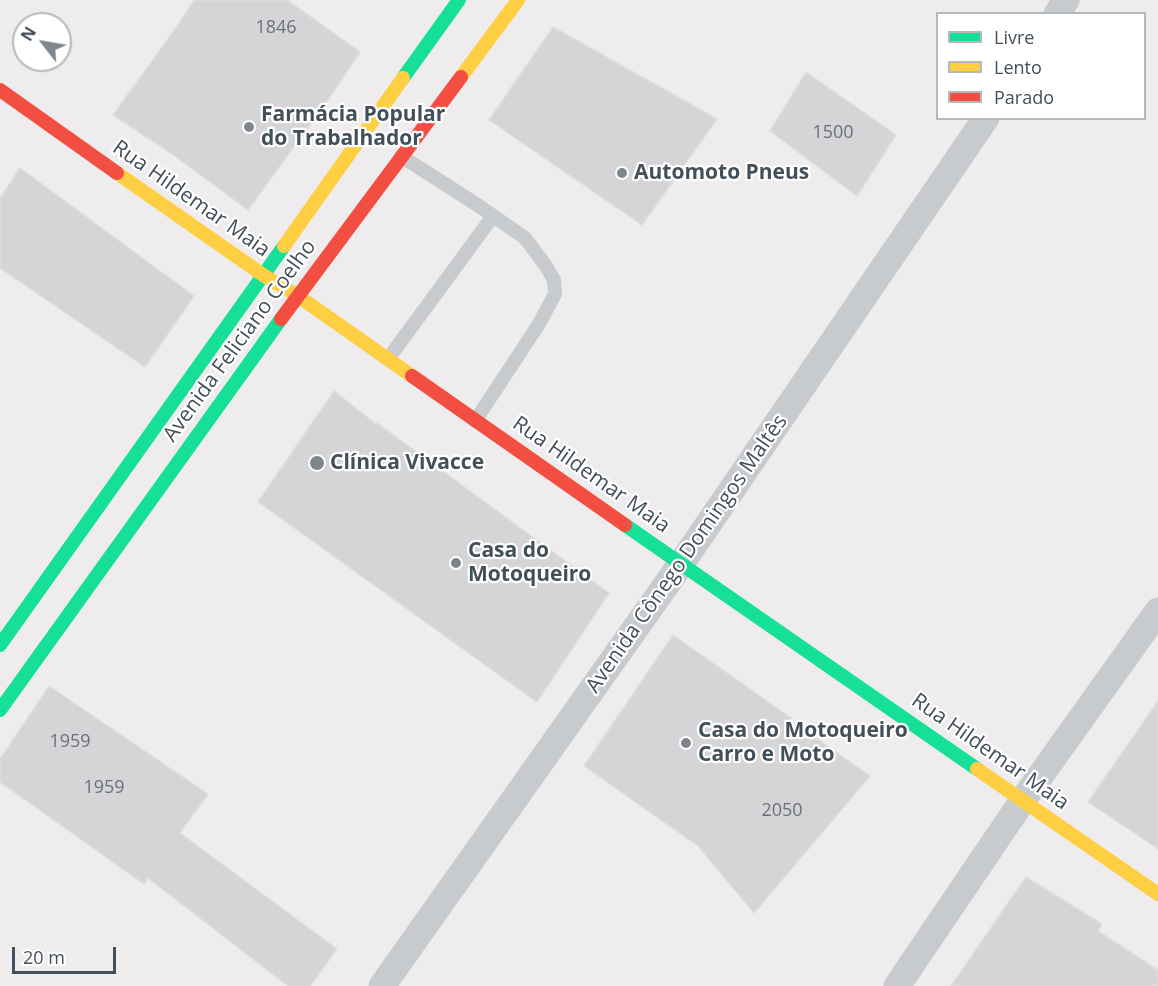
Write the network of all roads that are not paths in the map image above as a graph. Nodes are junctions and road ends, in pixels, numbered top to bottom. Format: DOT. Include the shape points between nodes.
graph roads {
  1 [pos="459,0"];
  2 [pos="518,0"];
  3 [pos="0,90"];
  4 [pos="985,120"];
  5 [pos="401,156"];
  6 [pos="493,216"];
  7 [pos="263,275"];
  8 [pos="297,296"];
  9 [pos="388,360"];
  10 [pos="475,421"];
  11 [pos="681,564"];
  12 [pos="1158,611"];
  13 [pos="0,645"];
  14 [pos="0,710"];
  15 [pos="1023,800"];
  16 [pos="1158,894"];
  17 [pos="382,986"];
  18 [pos="897,986"];
  1 -- 7 [label="street, Avenida Feliciano Coelho"];
  2 -- 5 [label="street, Avenida Feliciano Coelho"];
  3 -- 7 [label="street, Rua Hildemar Maia"];
  4 -- 11 [label="street, Avenida Cônego Domingos Maltês"];
  5 -- 6 [label="lane"];
  5 -- 8 [label="street, Avenida Feliciano Coelho"];
  6 -- 9 [label="lane"];
  6 -- 10 [label="lane" via="525,238 554,280 555,294"];
  7 -- 8 [label="street, Rua Hildemar Maia"];
  7 -- 13 [label="street, Avenida Feliciano Coelho"];
  8 -- 9 [label="street, Rua Hildemar Maia"];
  8 -- 14 [label="street, Avenida Feliciano Coelho"];
  9 -- 10 [label="street, Rua Hildemar Maia"];
  10 -- 11 [label="street, Rua Hildemar Maia"];
  11 -- 15 [label="street, Rua Hildemar Maia"];
  11 -- 17 [label="street, Avenida Cônego Domingos Maltês"];
  12 -- 15 [label="street"];
  15 -- 16 [label="street, Rua Hildemar Maia"];
  15 -- 18 [label="street"];
}
